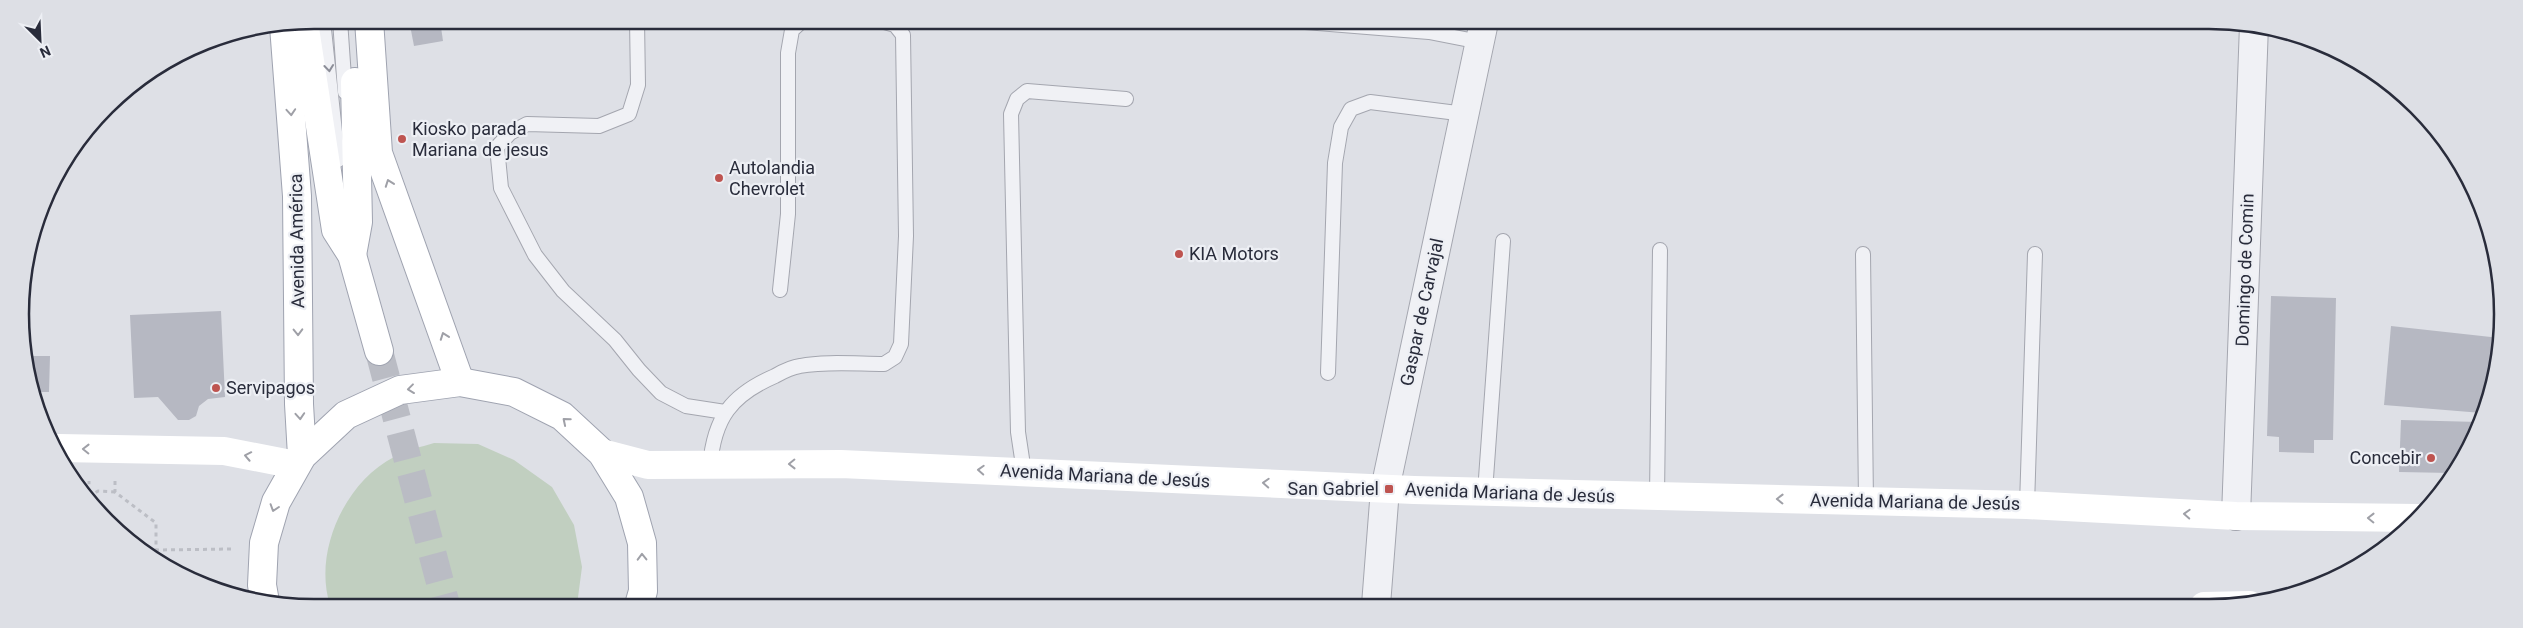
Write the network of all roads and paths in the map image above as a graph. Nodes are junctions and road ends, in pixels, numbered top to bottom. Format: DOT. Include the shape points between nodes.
graph roads {
  1 [pos="305,29"];
  2 [pos="324,29"];
  3 [pos="340,29"];
  4 [pos="354,29"];
  5 [pos="370,29"];
  6 [pos="637,29"];
  7 [pos="793,29"];
  8 [pos="898,29"];
  9 [pos="1448,29"];
  10 [pos="284,30"];
  11 [pos="1482,32"];
  12 [pos="2254,32"];
  13 [pos="1126,99"];
  14 [pos="1465,114"];
  15 [pos="1503,241"];
  16 [pos="1660,250"];
  17 [pos="1863,254"];
  18 [pos="2035,254"];
  19 [pos="352,255"];
  20 [pos="780,290"];
  21 [pos="378,351"];
  22 [pos="1328,373"];
  23 [pos="460,382"];
  24 [pos="725,412"];
  25 [pos="62,448"];
  26 [pos="602,453"];
  27 [pos="299,460"];
  28 [pos="710,466"];
  29 [pos="1024,472"];
  30 [pos="116,476"];
  31 [pos="89,478"];
  32 [pos="88,488"];
  33 [pos="1384,489"];
  34 [pos="115,492"];
  35 [pos="1485,492"];
  36 [pos="94,494"];
  37 [pos="1657,497"];
  38 [pos="1866,501"];
  39 [pos="2027,505"];
  40 [pos="2236,516"];
  41 [pos="2409,518"];
  42 [pos="232,549"];
  43 [pos="156,550"];
  44 [pos="264,595"];
  45 [pos="640,599"];
  46 [pos="1376,599"];
  1 -- 19 [label="main road" via="336,230"];
  2 -- 19 [label="lane, one-way" via="346,236"];
  3 -- 19 [label="lane"];
  4 -- 19 [label="main road" via="358,222"];
  23 -- 5 [label="main road, one-way" via="378,153"];
  6 -- 24 [label="lane" via="638,85 628,114 600,126 527,124 510,133 497,148 501,188 546,269 563,291 615,340 650,382 686,406"];
  7 -- 20 [label="lane" via="788,53 788,214"];
  8 -- 24 [label="lane" via="903,35 906,236 901,344 895,357 884,364 799,366 758,383"];
  9 -- 11 [label="lane"];
  10 -- 27 [label="main road, Avenida América, one-way" via="297,196"];
  11 -- 14 [label="street, Gaspar de Carvajal"];
  12 -- 40 [label="street, Domingo de Comin"];
  13 -- 29 [label="lane" via="1026,92 1017,100 1012,114 1018,432"];
  14 -- 22 [label="lane" via="1370,102 1351,109 1341,127 1335,163"];
  14 -- 33 [label="street, Gaspar de Carvajal"];
  15 -- 35 [label="lane"];
  16 -- 37 [label="lane"];
  17 -- 38 [label="lane"];
  18 -- 39 [label="lane"];
  19 -- 21 [label="main road"];
  26 -- 23 [label="main road, one-way" via="562,416 514,392"];
  23 -- 27 [label="main road, one-way" via="400,390 346,416"];
  24 -- 28 [label="lane" via="712,440"];
  27 -- 25 [label="main road, one-way" via="224,451"];
  26 -- 28 [label="main road, Avenida Mariana de Jesús" via="648,465"];
  45 -- 26 [label="main road, one-way" via="642,543 628,497"];
  27 -- 44 [label="main road, one-way" via="276,502 264,543"];
  29 -- 28 [label="main road, Avenida Mariana de Jesús, one-way" via="841,464"];
  33 -- 29 [label="main road, Avenida Mariana de Jesús, one-way"];
  30 -- 34 [label="path"];
  31 -- 32 [label="path"];
  33 -- 35 [label="main road, Avenida Mariana de Jesús"];
  33 -- 46 [label="street, Gaspar de Carvajal"];
  34 -- 36 [label="path"];
  34 -- 43 [label="path" via="156,523"];
  35 -- 37 [label="main road, Avenida Mariana de Jesús"];
  38 -- 37 [label="main road, Avenida Mariana de Jesús, one-way"];
  38 -- 39 [label="main road, Avenida Mariana de Jesús"];
  40 -- 39 [label="main road, Avenida Mariana de Jesús, one-way"];
  41 -- 40 [label="main road, Avenida Mariana de Jesús, one-way"];
  42 -- 43 [label="path"];
}
